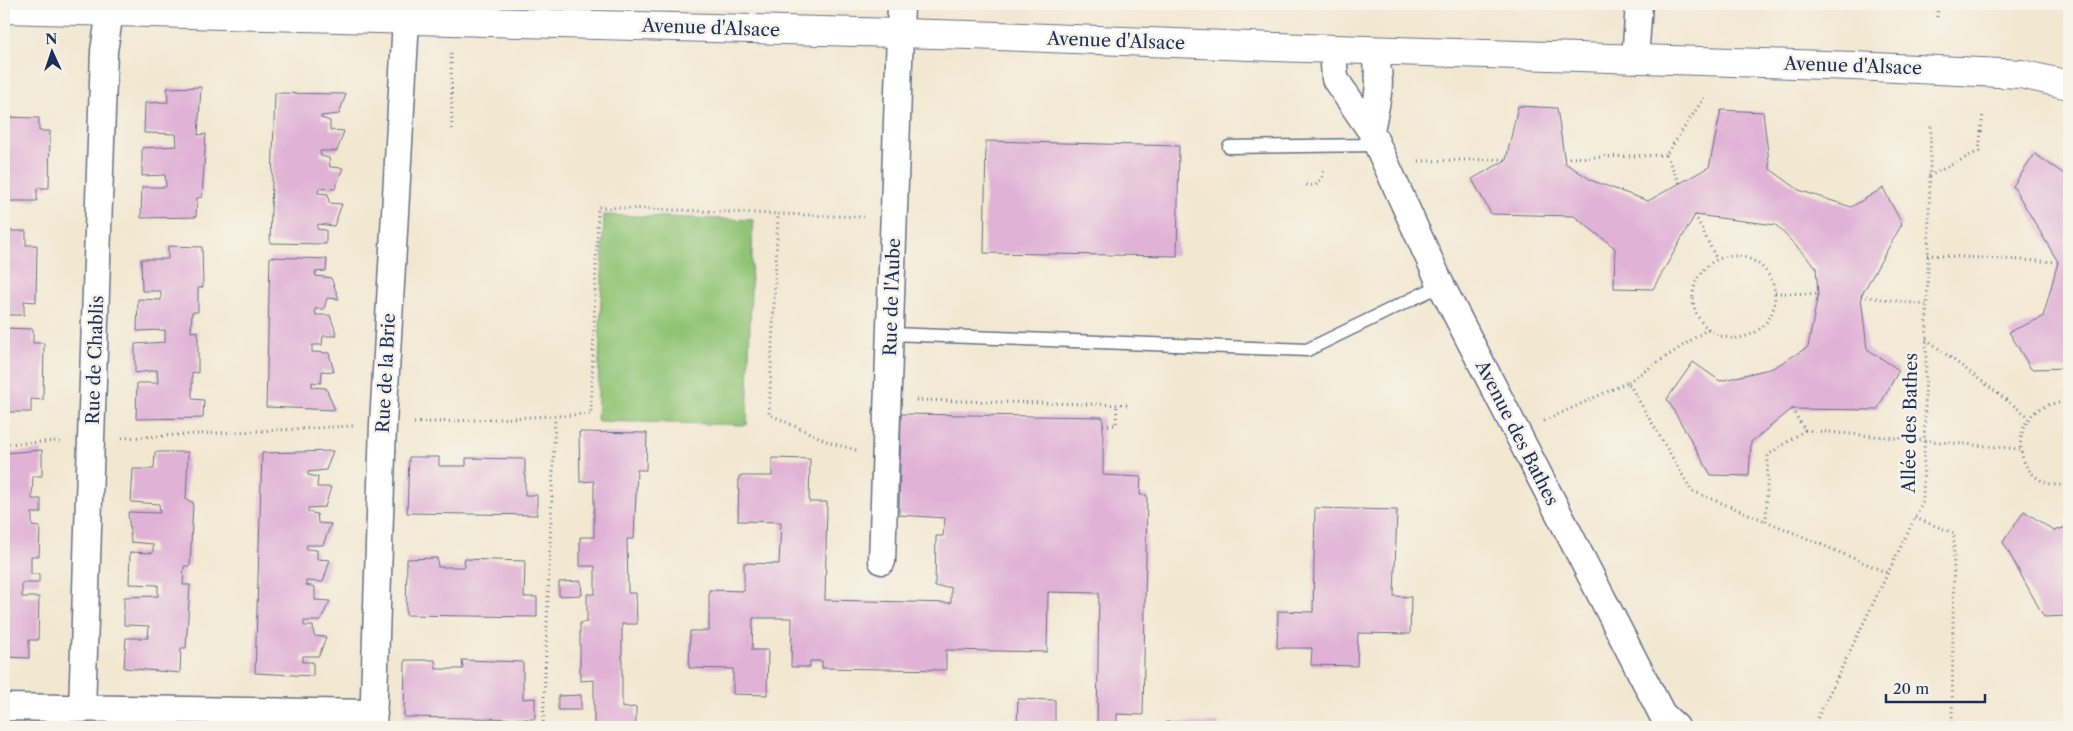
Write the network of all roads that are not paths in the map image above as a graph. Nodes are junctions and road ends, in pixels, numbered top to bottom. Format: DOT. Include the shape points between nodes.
graph roads {
  1 [pos="901,4"];
  2 [pos="1639,4"];
  3 [pos="4,9"];
  4 [pos="110,12"];
  5 [pos="406,20"];
  6 [pos="900,33"];
  7 [pos="1334,55"];
  8 [pos="1374,55"];
  9 [pos="1635,59"];
  10 [pos="2069,85"];
  11 [pos="1374,138"];
  12 [pos="1229,147"];
  13 [pos="1441,285"];
  14 [pos="891,334"];
  15 [pos="882,561"];
  16 [pos="4,706"];
  17 [pos="82,709"];
  18 [pos="374,720"];
  19 [pos="1676,727"];
  1 -- 6 [label="street, Rue de l'Aube"];
  2 -- 9 [label="street"];
  3 -- 4 [label="street, Avenue d'Alsace"];
  4 -- 5 [label="street, Avenue d'Alsace"];
  4 -- 17 [label="street, Rue de Chablis" via="104,51"];
  5 -- 6 [label="street, Avenue d'Alsace"];
  5 -- 18 [label="street, Rue de la Brie" via="384,424"];
  6 -- 7 [label="street, Avenue d'Alsace" via="1238,46"];
  6 -- 14 [label="street, Rue de l'Aube"];
  7 -- 8 [label="street, Avenue d'Alsace"];
  7 -- 11 [label="street, Avenue des Bathes" via="1335,80"];
  8 -- 9 [label="street, Avenue d'Alsace"];
  8 -- 11 [label="street" via="1380,68 1380,82"];
  9 -- 10 [label="street, Avenue d'Alsace" via="2022,74"];
  11 -- 12 [label="lane"];
  11 -- 13 [label="street, Avenue des Bathes"];
  13 -- 14 [label="lane" via="1307,350"];
  13 -- 19 [label="street, Avenue des Bathes" via="1662,714"];
  14 -- 15 [label="street, Rue de l'Aube"];
  16 -- 17 [label="street"];
  17 -- 18 [label="street"];
}
